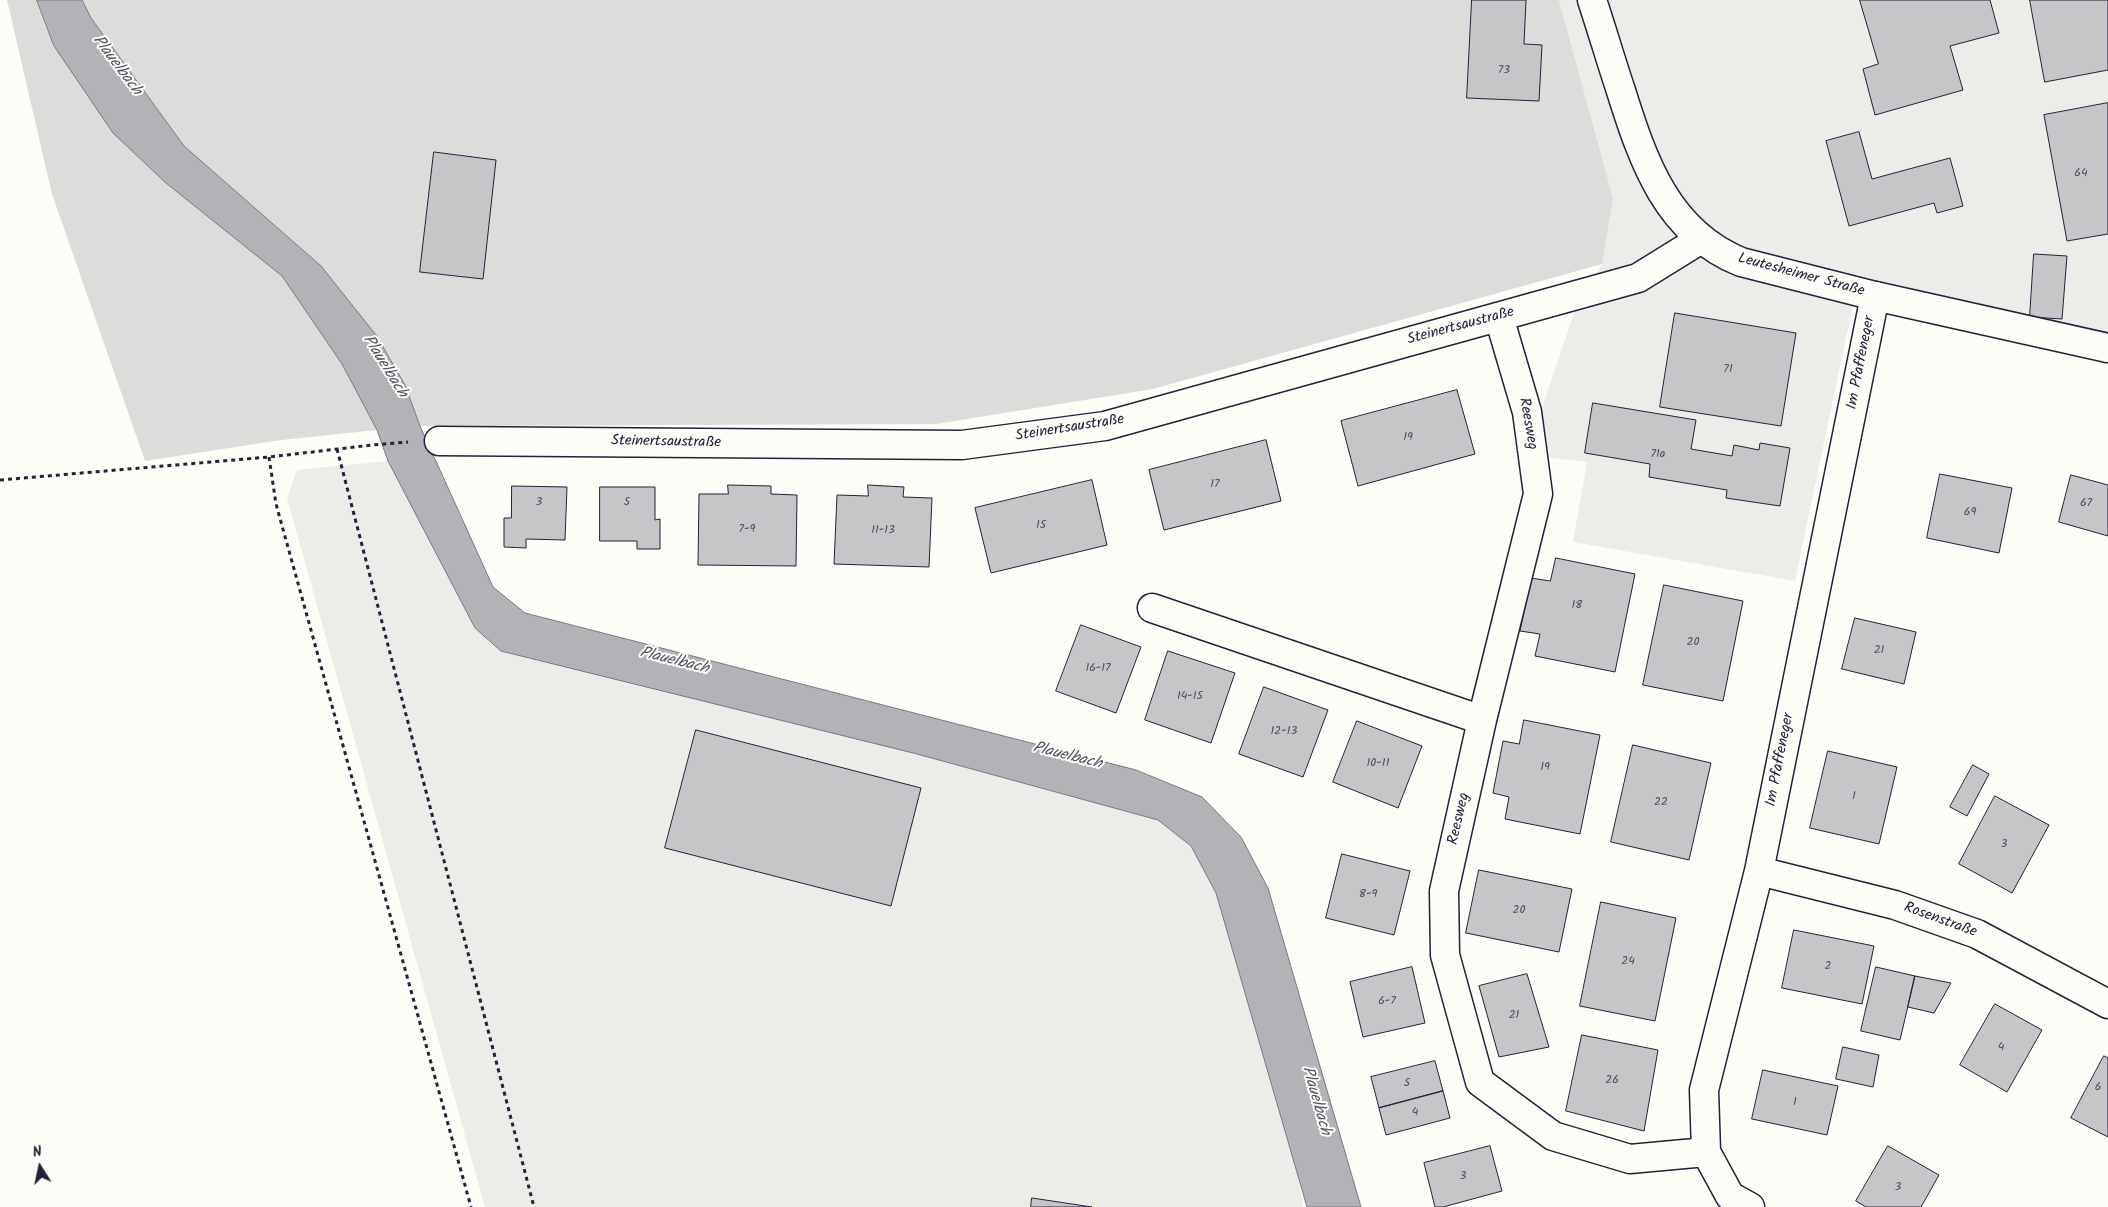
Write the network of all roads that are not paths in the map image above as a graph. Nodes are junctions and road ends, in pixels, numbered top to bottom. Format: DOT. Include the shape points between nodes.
graph roads {
  1 [pos="1592,0"];
  2 [pos="1701,239"];
  3 [pos="1875,296"];
  4 [pos="1499,317"];
  5 [pos="2108,348"];
  6 [pos="439,440"];
  7 [pos="1152,608"];
  8 [pos="1482,720"];
  9 [pos="1759,871"];
  10 [pos="2108,1004"];
  11 [pos="1706,1152"];
  12 [pos="1750,1207"];
  1 -- 2 [label="street, Leutesheimer Straße" via="1641,152 1668,203"];
  2 -- 3 [label="street, Leutesheimer Straße" via="1720,254 1741,262"];
  2 -- 4 [label="street, Steinertsaustraße" via="1638,278"];
  3 -- 5 [label="street, Leutesheimer Straße"];
  3 -- 9 [label="street, Im Pfaffeneger"];
  4 -- 6 [label="street, Steinertsaustraße" via="1105,426 962,445"];
  4 -- 8 [label="street, Reesweg" via="1527,412 1538,494"];
  7 -- 8 [label="street"];
  8 -- 11 [label="street, Reesweg" via="1444,891 1445,955 1480,1082 1554,1136 1630,1159"];
  9 -- 10 [label="street, Rosenstraße" via="1895,905 1977,934"];
  9 -- 11 [label="street, Im Pfaffeneger" via="1704,1090"];
  11 -- 12 [label="street, Im Pfaffeneger" via="1730,1196"];
}
